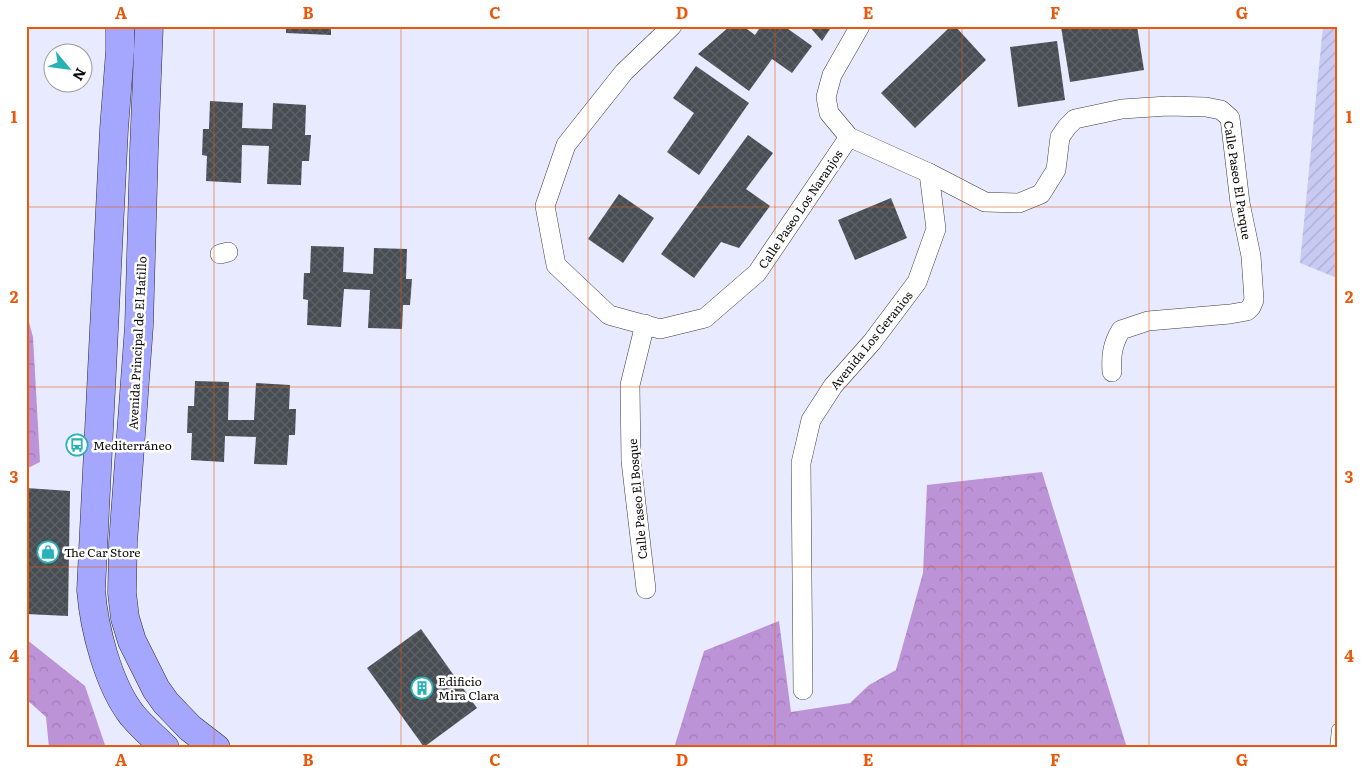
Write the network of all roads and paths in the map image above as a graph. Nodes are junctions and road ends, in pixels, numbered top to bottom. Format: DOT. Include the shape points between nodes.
graph roads {
  1 [pos="120,26"];
  2 [pos="149,26"];
  3 [pos="672,26"];
  4 [pos="860,26"];
  5 [pos="849,137"];
  6 [pos="929,172"];
  7 [pos="646,324"];
  8 [pos="1112,372"];
  9 [pos="646,589"];
  10 [pos="803,690"];
  11 [pos="1337,729"];
  12 [pos="165,748"];
  13 [pos="216,748"];
  14 [pos="1335,748"];
  1 -- 12 [label="main road" via="91,590 93,616 109,671 131,714"];
  2 -- 13 [label="main road, Avenida Principal de El Hatillo" via="139,326 123,543 123,601 132,642 156,689 190,728"];
  3 -- 7 [label="street" via="624,72 566,145 545,206 556,265 610,315"];
  4 -- 5 [label="street" via="832,74 826,97 829,113"];
  5 -- 6 [label="street"];
  5 -- 7 [label="street, Calle Paseo Los Naranjos" via="757,273 704,318 660,329"];
  6 -- 8 [label="street, Calle Paseo El Parque" via="985,202 1019,203 1041,194 1056,170 1060,137 1075,119 1122,109 1168,106 1206,107 1221,110 1230,118 1240,203 1251,256 1254,300 1251,307 1247,312 1148,321 1121,330 1111,355"];
  6 -- 10 [label="street, Avenida Los Geranios" via="936,229 917,282 872,342 833,386 811,420 801,463"];
  7 -- 9 [label="street, Calle Paseo El Bosque" via="630,385 631,461"];
  11 -- 14 [label="lane"];
}
